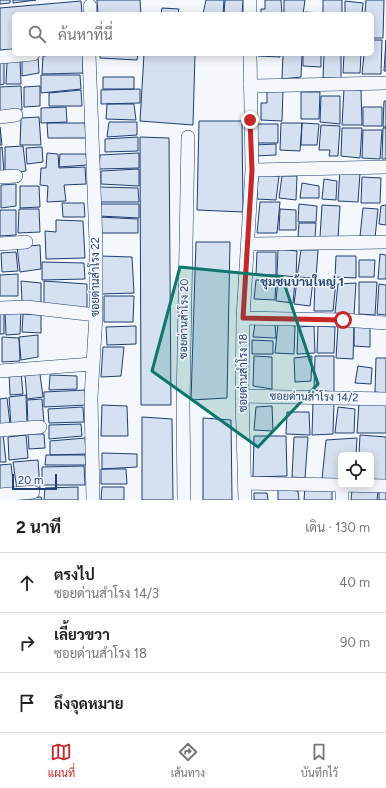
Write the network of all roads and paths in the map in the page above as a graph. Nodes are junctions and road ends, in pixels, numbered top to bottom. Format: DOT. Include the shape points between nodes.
graph roads {
  1 [pos="250,0"];
  2 [pos="250,12"];
  3 [pos="12,56"];
  4 [pos="88,56"];
  5 [pos="250,56"];
  6 [pos="0,57"];
  7 [pos="386,83"];
  8 [pos="250,86"];
  9 [pos="16,115"];
  10 [pos="0,117"];
  11 [pos="188,137"];
  12 [pos="386,167"];
  13 [pos="252,170"];
  14 [pos="16,176"];
  15 [pos="0,177"];
  16 [pos="26,242"];
  17 [pos="386,242"];
  18 [pos="0,244"];
  19 [pos="248,244"];
  20 [pos="0,308"];
  21 [pos="96,315"];
  22 [pos="243,318"];
  23 [pos="386,323"];
  24 [pos="92,364"];
  25 [pos="0,371"];
  26 [pos="242,396"];
  27 [pos="386,398"];
  28 [pos="40,427"];
  29 [pos="0,430"];
  30 [pos="245,483"];
  31 [pos="338,486"];
  32 [pos="374,486"];
  33 [pos="386,486"];
  34 [pos="342,488"];
  35 [pos="33,492"];
  36 [pos="0,495"];
  37 [pos="93,500"];
  38 [pos="184,500"];
  39 [pos="245,500"];
  40 [pos="342,500"];
  1 -- 2 [label="street"];
  3 -- 6 [label="street"];
  4 -- 21 [label="street, ซอยด่านสำโรง 22" via="96,243"];
  5 -- 8 [label="street, ซอยด่านสำโรง 18"];
  7 -- 8 [label="street"];
  8 -- 13 [label="street, ซอยด่านสำโรง 18"];
  9 -- 10 [label="street"];
  11 -- 38 [label="street, ซอยด่านสำโรง 20" via="182,406"];
  12 -- 13 [label="street"];
  13 -- 19 [label="street, ซอยด่านสำโรง 18"];
  14 -- 15 [label="street"];
  16 -- 18 [label="street"];
  17 -- 19 [label="street"];
  19 -- 22 [label="street, ซอยด่านสำโรง 18"];
  20 -- 21 [label="street" via="26,307"];
  21 -- 24 [label="street, ซอยด่านสำโรง 22"];
  22 -- 23 [label="street"];
  22 -- 26 [label="street, ซอยด่านสำโรง 18"];
  24 -- 25 [label="street"];
  24 -- 37 [label="street, ซอยด่านสำโรง 22"];
  26 -- 27 [label="street, ซอยด่านสำโรง 14/2"];
  26 -- 30 [label="street, ซอยด่านสำโรง 18"];
  28 -- 29 [label="street"];
  30 -- 31 [label="street"];
  30 -- 39 [label="street, ซอยด่านสำโรง 18"];
  32 -- 33 [label="street"];
  34 -- 40 [label="street"];
  35 -- 36 [label="street"];
}
